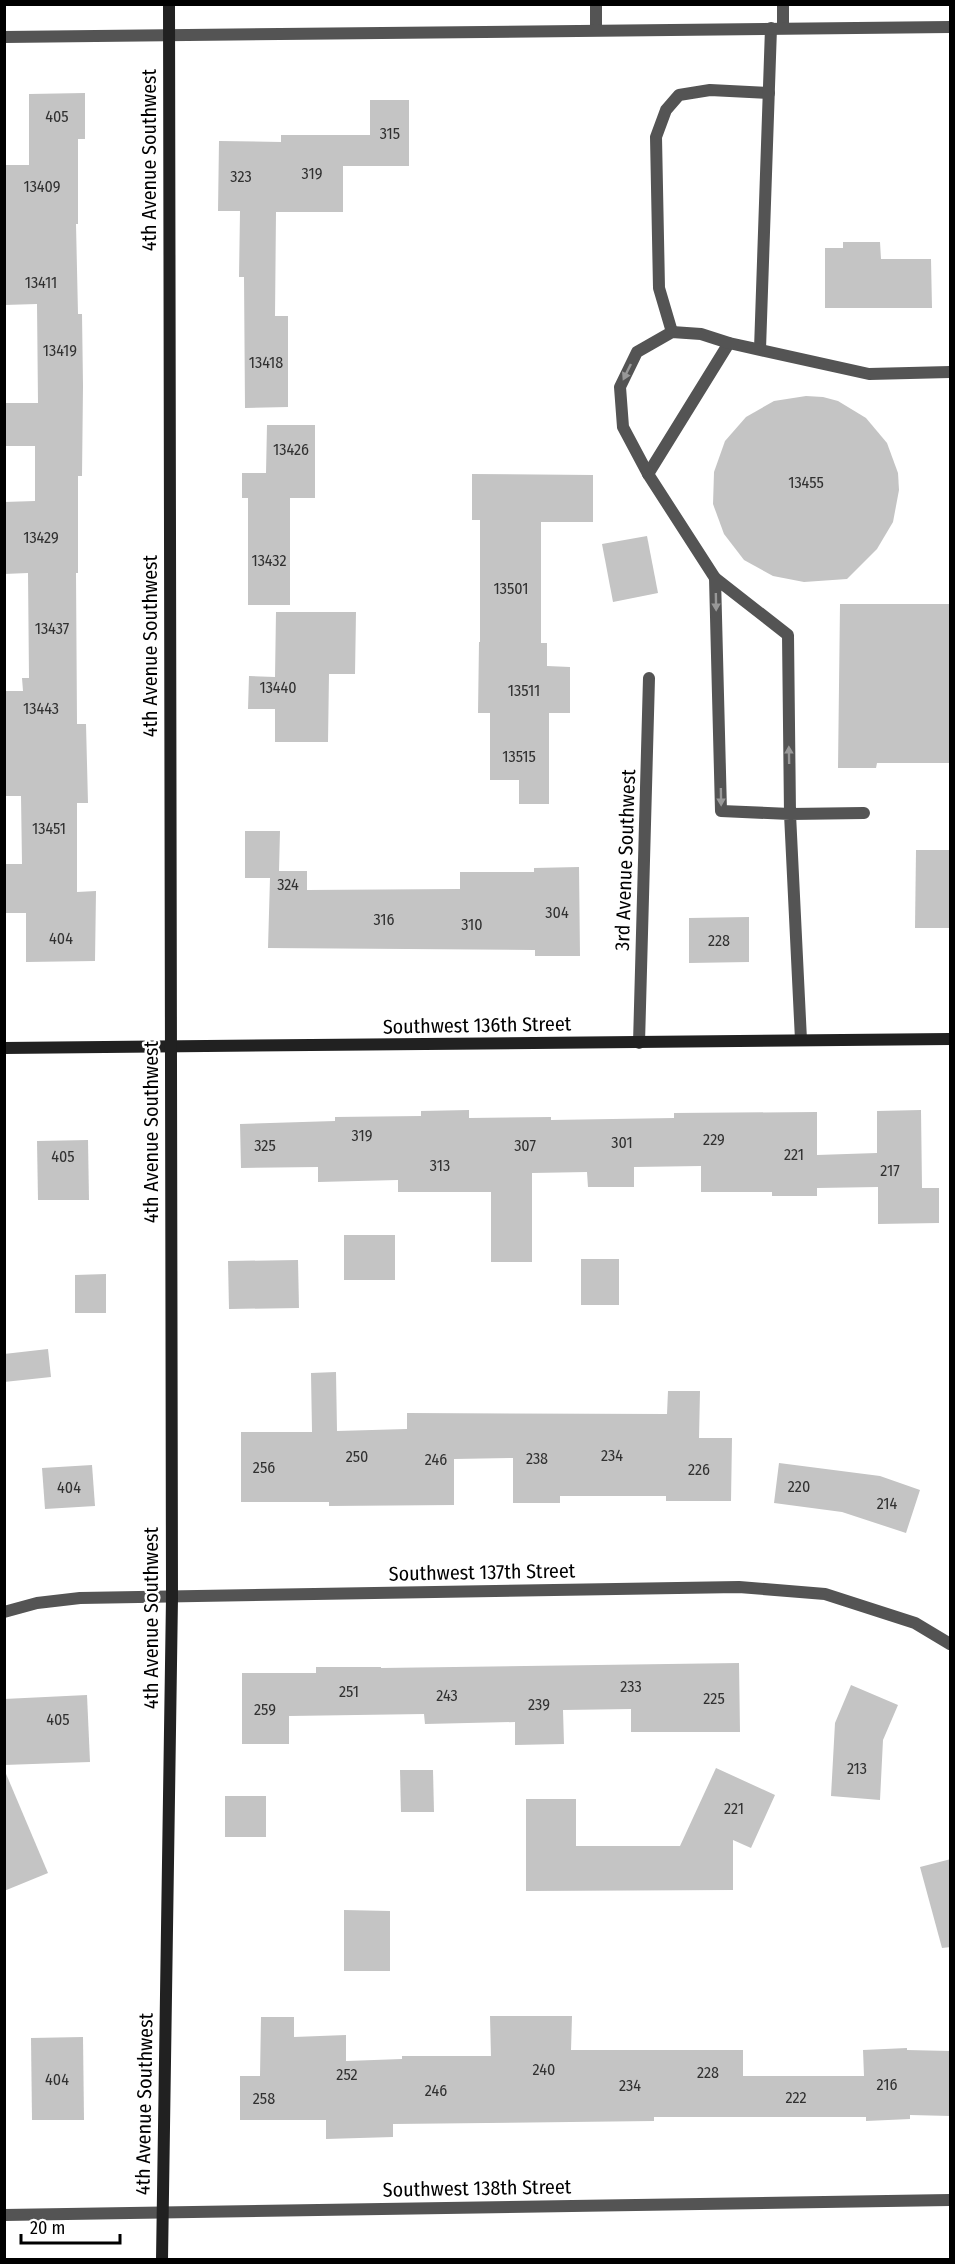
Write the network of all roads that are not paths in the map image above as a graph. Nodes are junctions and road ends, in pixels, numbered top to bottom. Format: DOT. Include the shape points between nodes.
graph roads {
  1 [pos="169,4"];
  2 [pos="596,4"];
  3 [pos="783,4"];
  4 [pos="951,27"];
  5 [pos="777,28"];
  6 [pos="596,29"];
  7 [pos="169,35"];
  8 [pos="4,37"];
  9 [pos="769,93"];
  10 [pos="672,332"];
  11 [pos="729,343"];
  12 [pos="760,349"];
  13 [pos="951,372"];
  14 [pos="648,474"];
  15 [pos="715,578"];
  16 [pos="649,678"];
  17 [pos="864,813"];
  18 [pos="790,814"];
  19 [pos="951,1039"];
  20 [pos="801,1040"];
  21 [pos="639,1043"];
  22 [pos="170,1047"];
  23 [pos="4,1048"];
  24 [pos="172,1598"];
  25 [pos="4,1612"];
  26 [pos="951,1644"];
  27 [pos="951,2200"];
  28 [pos="162,2212"];
  29 [pos="4,2215"];
  30 [pos="162,2259"];
  1 -- 7 [label="street, 4th Avenue Southwest"];
  2 -- 6 [label="street"];
  3 -- 5 [label="street"];
  4 -- 5 [label="street"];
  5 -- 6 [label="street"];
  5 -- 9 [label="street"];
  6 -- 7 [label="street"];
  7 -- 8 [label="street"];
  7 -- 22 [label="street, 4th Avenue Southwest"];
  9 -- 10 [label="street" via="710,90 679,95 666,110 656,137 659,288"];
  9 -- 12 [label="street"];
  10 -- 11 [label="street" via="701,334"];
  10 -- 14 [label="street, one-way" via="636,352 620,387 623,427"];
  11 -- 12 [label="street"];
  11 -- 14 [label="street"];
  12 -- 13 [label="street" via="870,374"];
  14 -- 15 [label="street"];
  18 -- 15 [label="street, one-way" via="788,635"];
  15 -- 18 [label="street, one-way" via="721,812"];
  16 -- 21 [label="street, 3rd Avenue Southwest"];
  17 -- 18 [label="street"];
  18 -- 20 [label="street"];
  19 -- 20 [label="street, Southwest 136th Street"];
  20 -- 21 [label="street, Southwest 136th Street"];
  21 -- 22 [label="street, Southwest 136th Street"];
  22 -- 23 [label="street, Southwest 136th Street"];
  22 -- 24 [label="street, 4th Avenue Southwest"];
  24 -- 25 [label="street, Southwest 137th Street" via="80,1598"];
  24 -- 26 [label="street, Southwest 137th Street" via="739,1587 825,1594 915,1623"];
  24 -- 28 [label="street, 4th Avenue Southwest"];
  27 -- 28 [label="street, Southwest 138th Street"];
  28 -- 29 [label="street, Southwest 138th Street"];
  28 -- 30 [label="street, 4th Avenue Southwest"];
}
